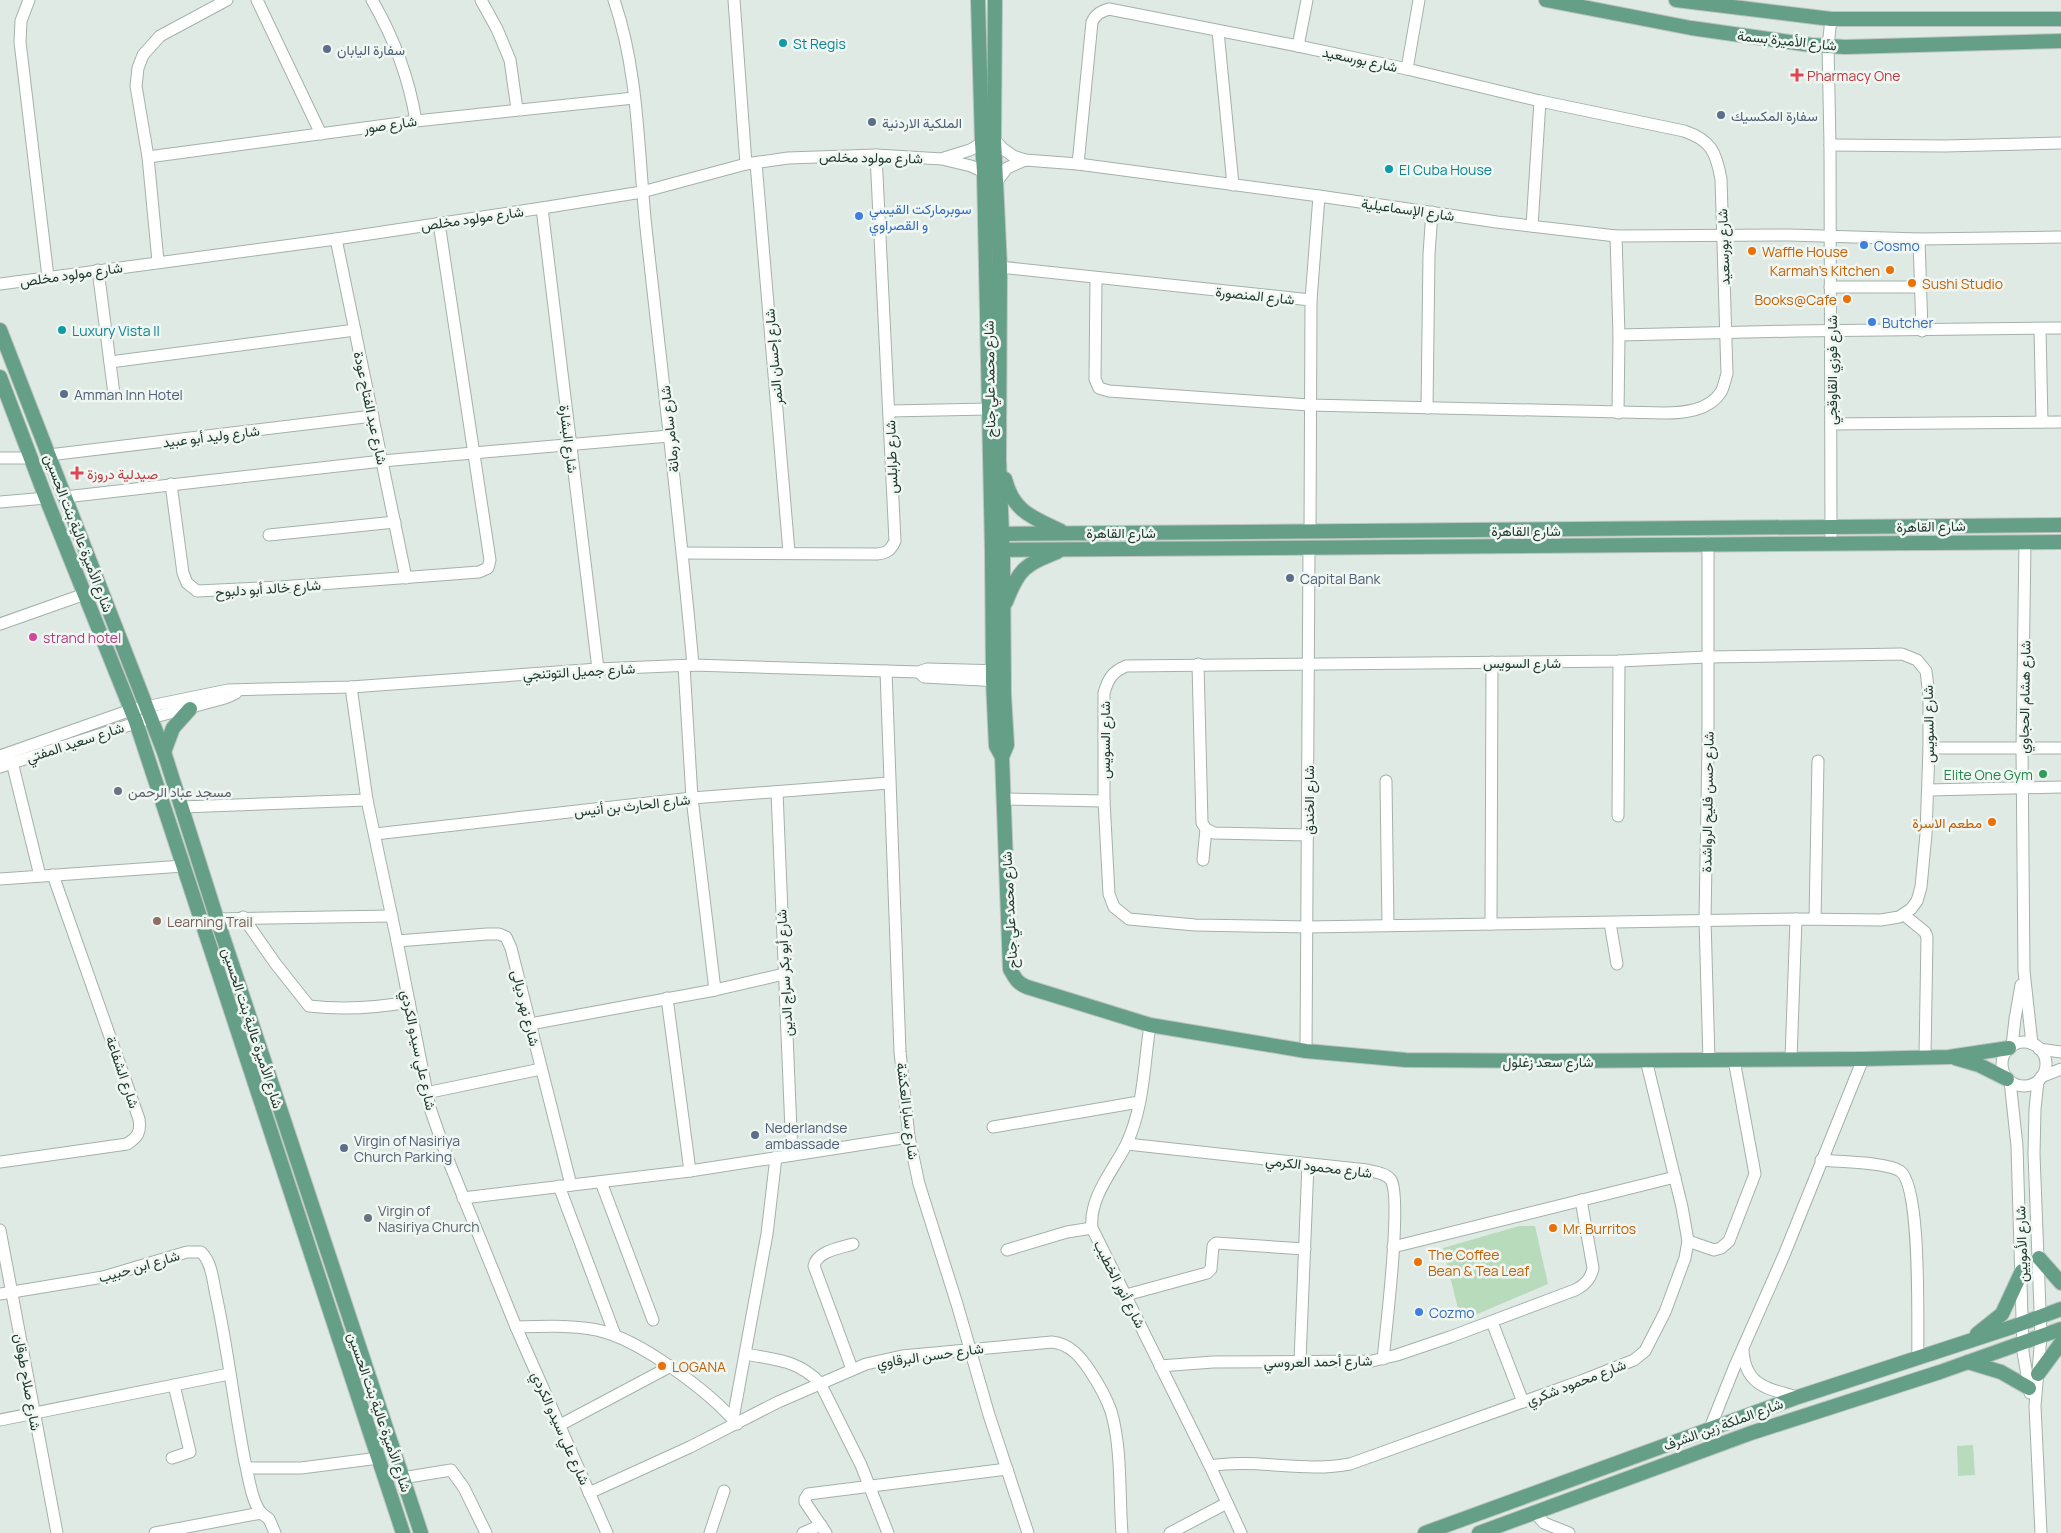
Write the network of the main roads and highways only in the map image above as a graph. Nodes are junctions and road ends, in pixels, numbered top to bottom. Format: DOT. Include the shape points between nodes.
graph roads {
  1 [pos="978,0"];
  2 [pos="995,0"];
  3 [pos="1546,0"];
  4 [pos="1676,0"];
  5 [pos="1696,2"];
  6 [pos="2061,19"];
  7 [pos="2061,41"];
  8 [pos="988,141"];
  9 [pos="0,330"];
  10 [pos="0,377"];
  11 [pos="1000,459"];
  12 [pos="2061,525"];
  13 [pos="1064,532"];
  14 [pos="997,534"];
  15 [pos="2061,542"];
  16 [pos="1064,548"];
  17 [pos="998,550"];
  18 [pos="1004,610"];
  19 [pos="998,676"];
  20 [pos="190,708"];
  21 [pos="164,752"];
  22 [pos="1150,1025"];
  23 [pos="2011,1047"];
  24 [pos="1949,1057"];
  25 [pos="2008,1080"];
  26 [pos="2038,1258"];
  27 [pos="2022,1271"];
  28 [pos="2061,1283"];
  29 [pos="2061,1309"];
  30 [pos="2061,1329"];
  31 [pos="2061,1342"];
  32 [pos="1963,1344"];
  33 [pos="1968,1362"];
  34 [pos="2038,1374"];
  35 [pos="2029,1388"];
  36 [pos="403,1533"];
  37 [pos="420,1533"];
  38 [pos="1425,1533"];
  39 [pos="1479,1533"];
  1 -- 8 [label="main road, شارع محمد علي جناح"];
  2 -- 8 [label="main road, شارع محمد علي جناح"];
  3 -- 7 [label="main road, شارع الأميرة بسمة" via="1691,28 1828,46"];
  4 -- 5 [label="main road, شارع الأميرة بسمة"];
  5 -- 6 [label="main road, شارع الأميرة بسمة" via="1831,18"];
  8 -- 11 [label="main road, شارع محمد علي جناح" via="996,183 1000,267"];
  8 -- 14 [label="main road, شارع محمد علي جناح" via="984,172 989,409"];
  9 -- 21 [label="main road, شارع الأميرة عالية بنت الحسين"];
  10 -- 36 [label="main road, شارع الأميرة عالية بنت الحسين" via="133,716"];
  11 -- 13 [label="main road" via="1007,488 1017,506 1031,517"];
  11 -- 14 [label="main road, شارع محمد علي جناح"];
  12 -- 13 [label="main road, شارع القاهرة"];
  13 -- 14 [label="main road, شارع القاهرة"];
  14 -- 17 [label="main road, شارع محمد علي جناح"];
  15 -- 16 [label="main road, شارع القاهرة"];
  16 -- 17 [label="main road, شارع القاهرة"];
  16 -- 18 [label="main road" via="1031,562 1020,572"];
  17 -- 18 [label="main road, شارع محمد علي جناح"];
  17 -- 19 [label="main road, شارع محمد علي جناح"];
  18 -- 19 [label="main road, شارع محمد علي جناح"];
  19 -- 22 [label="main road, شارع محمد علي جناح" via="1007,745 1002,757 1010,969 1016,980 1027,987"];
  20 -- 21 [label="main road" via="173,728"];
  21 -- 37 [label="main road, شارع الأميرة عالية بنت الحسين"];
  22 -- 24 [label="main road, شارع سعد زغلول" via="1306,1052 1415,1060"];
  23 -- 24 [label="main road, شارع سعد زغلول"];
  24 -- 25 [label="main road, شارع سعد زغلول" via="1979,1065"];
  26 -- 28 [label="main road"];
  27 -- 32 [label="main road" via="2002,1314"];
  29 -- 32 [label="main road, شارع الملكة زين الشرف"];
  30 -- 33 [label="main road, شارع الملكة زين الشرف"];
  31 -- 34 [label="main road"];
  32 -- 38 [label="main road, شارع الملكة زين الشرف" via="1798,1397"];
  33 -- 35 [label="main road" via="2001,1372"];
  33 -- 39 [label="main road, شارع الملكة زين الشرف" via="1751,1434"];
}
